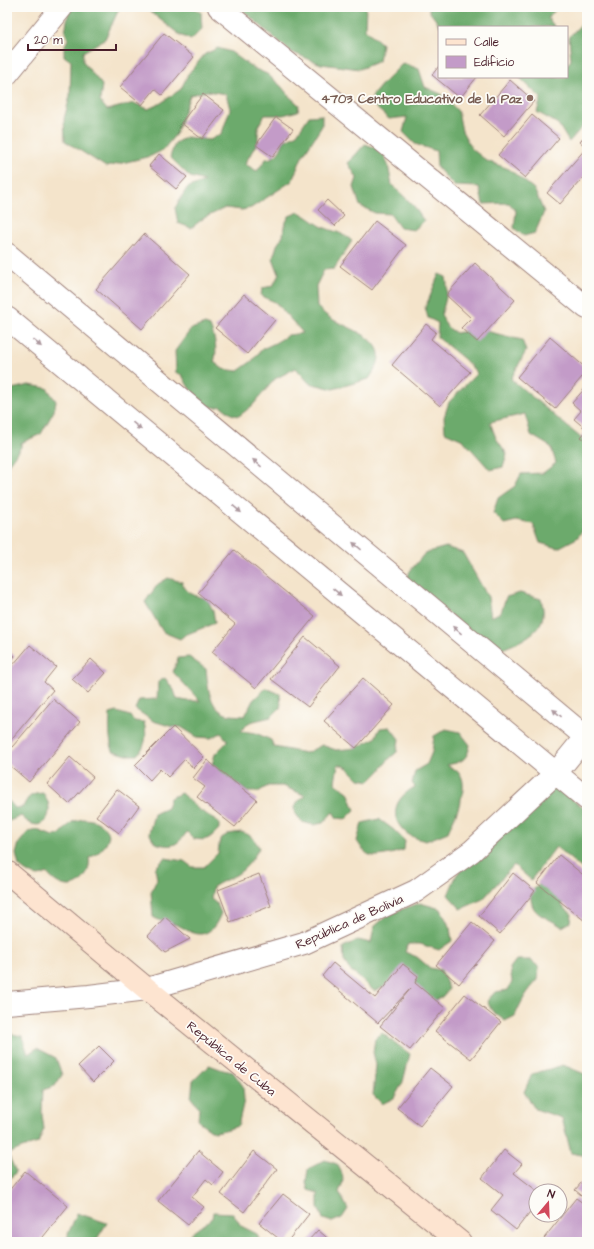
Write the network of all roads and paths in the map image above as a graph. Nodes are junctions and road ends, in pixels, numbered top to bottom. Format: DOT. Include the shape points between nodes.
graph roads {
  1 [pos="62,7"];
  2 [pos="219,7"];
  3 [pos="7,74"];
  4 [pos="7,254"];
  5 [pos="587,308"];
  6 [pos="7,318"];
  7 [pos="587,736"];
  8 [pos="556,773"];
  9 [pos="587,799"];
  10 [pos="7,872"];
  11 [pos="147,989"];
  12 [pos="7,1003"];
  13 [pos="460,1242"];
  1 -- 3 [label="street"];
  2 -- 5 [label="street"];
  7 -- 4 [label="street, one-way"];
  6 -- 8 [label="street, one-way"];
  7 -- 8 [label="street, República de Bolivia"];
  8 -- 9 [label="street"];
  8 -- 11 [label="street, República de Bolivia" via="472,851 416,891 304,943"];
  10 -- 11 [label="main road, República de Cuba"];
  11 -- 12 [label="street, República de Bolivia"];
  11 -- 13 [label="main road, República de Cuba"];
}
